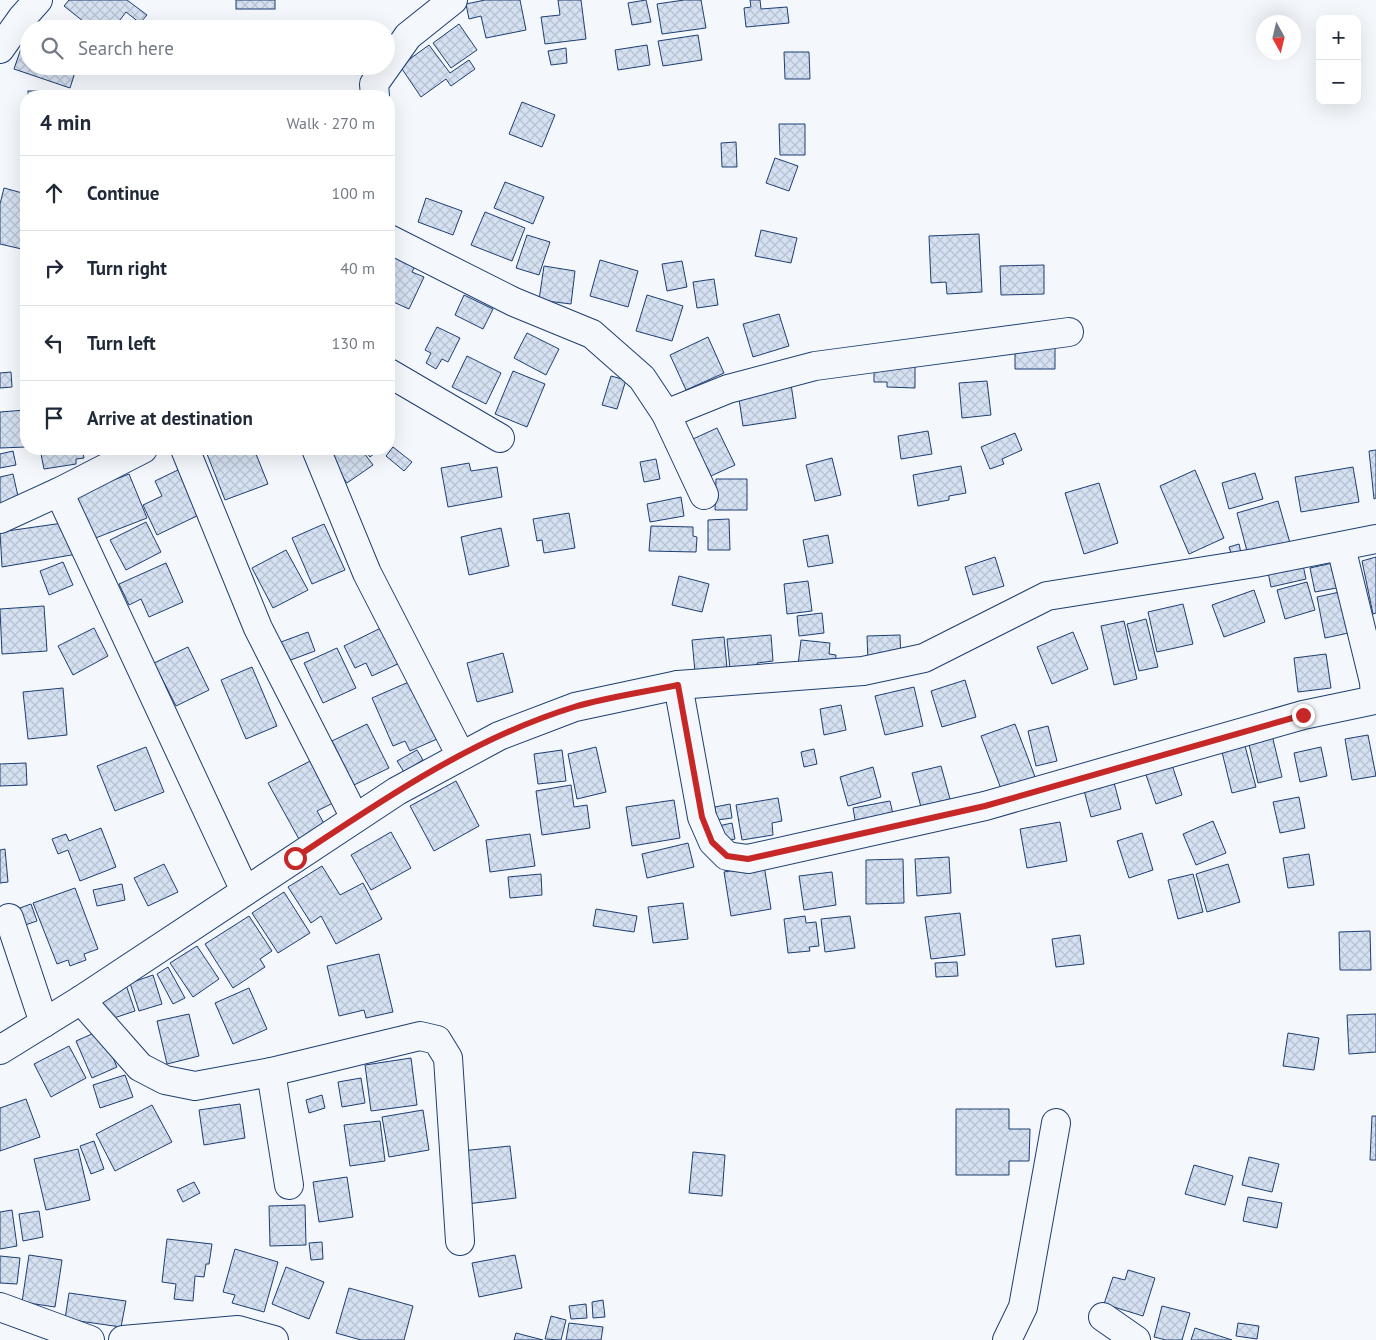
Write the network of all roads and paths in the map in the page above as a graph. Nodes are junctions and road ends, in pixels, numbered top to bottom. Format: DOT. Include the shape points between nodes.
graph roads {
  1 [pos="38,0"];
  2 [pos="453,0"];
  3 [pos="21,20"];
  4 [pos="20,21"];
  5 [pos="0,49"];
  6 [pos="395,54"];
  7 [pos="380,75"];
  8 [pos="374,90"];
  9 [pos="395,242"];
  10 [pos="1069,332"];
  11 [pos="395,377"];
  12 [pos="666,414"];
  13 [pos="500,438"];
  14 [pos="131,455"];
  15 [pos="187,455"];
  16 [pos="318,455"];
  17 [pos="59,492"];
  18 [pos="704,495"];
  19 [pos="0,519"];
  20 [pos="1376,539"];
  21 [pos="1341,547"];
  22 [pos="678,685"];
  23 [pos="461,756"];
  24 [pos="355,818"];
  25 [pos="245,891"];
  26 [pos="9,918"];
  27 [pos="81,1000"];
  28 [pos="44,1023"];
  29 [pos="0,1050"];
  30 [pos="270,1072"];
  31 [pos="1056,1122"];
  32 [pos="289,1185"];
  33 [pos="460,1241"];
  34 [pos="0,1307"];
  35 [pos="1103,1317"];
  36 [pos="90,1340"];
  37 [pos="123,1340"];
  38 [pos="274,1340"];
  39 [pos="1007,1340"];
  40 [pos="1136,1340"];
  1 -- 3 [label="street"];
  2 -- 6 [label="street" via="408,36"];
  4 -- 5 [label="street"];
  7 -- 8 [label="street" via="374,84"];
  9 -- 12 [label="street" via="514,302 592,334 642,378"];
  10 -- 12 [label="street" via="815,366 728,389"];
  11 -- 13 [label="street"];
  12 -- 18 [label="street"];
  14 -- 17 [label="street"];
  15 -- 24 [label="street" via="258,628"];
  16 -- 23 [label="street" via="367,573"];
  17 -- 19 [label="street"];
  17 -- 25 [label="street"];
  20 -- 21 [label="street"];
  21 -- 22 [label="street" via="1047,596 924,658 863,671"];
  21 -- 22 [label="street" via="1374,682 1375,700 1303,715 985,806 748,859 727,856 712,842 702,817"];
  22 -- 23 [label="street" via="575,707 499,736"];
  23 -- 24 [label="street"];
  24 -- 25 [label="street"];
  25 -- 27 [label="street"];
  26 -- 28 [label="street"];
  27 -- 28 [label="street"];
  27 -- 30 [label="street" via="140,1067 165,1080 195,1086"];
  28 -- 29 [label="street"];
  30 -- 32 [label="street"];
  30 -- 33 [label="street" via="420,1036 437,1040 448,1058"];
  31 -- 39 [label="street" via="1023,1307"];
  34 -- 36 [label="street"];
  35 -- 40 [label="street"];
  37 -- 38 [label="street" via="238,1330"];
}
